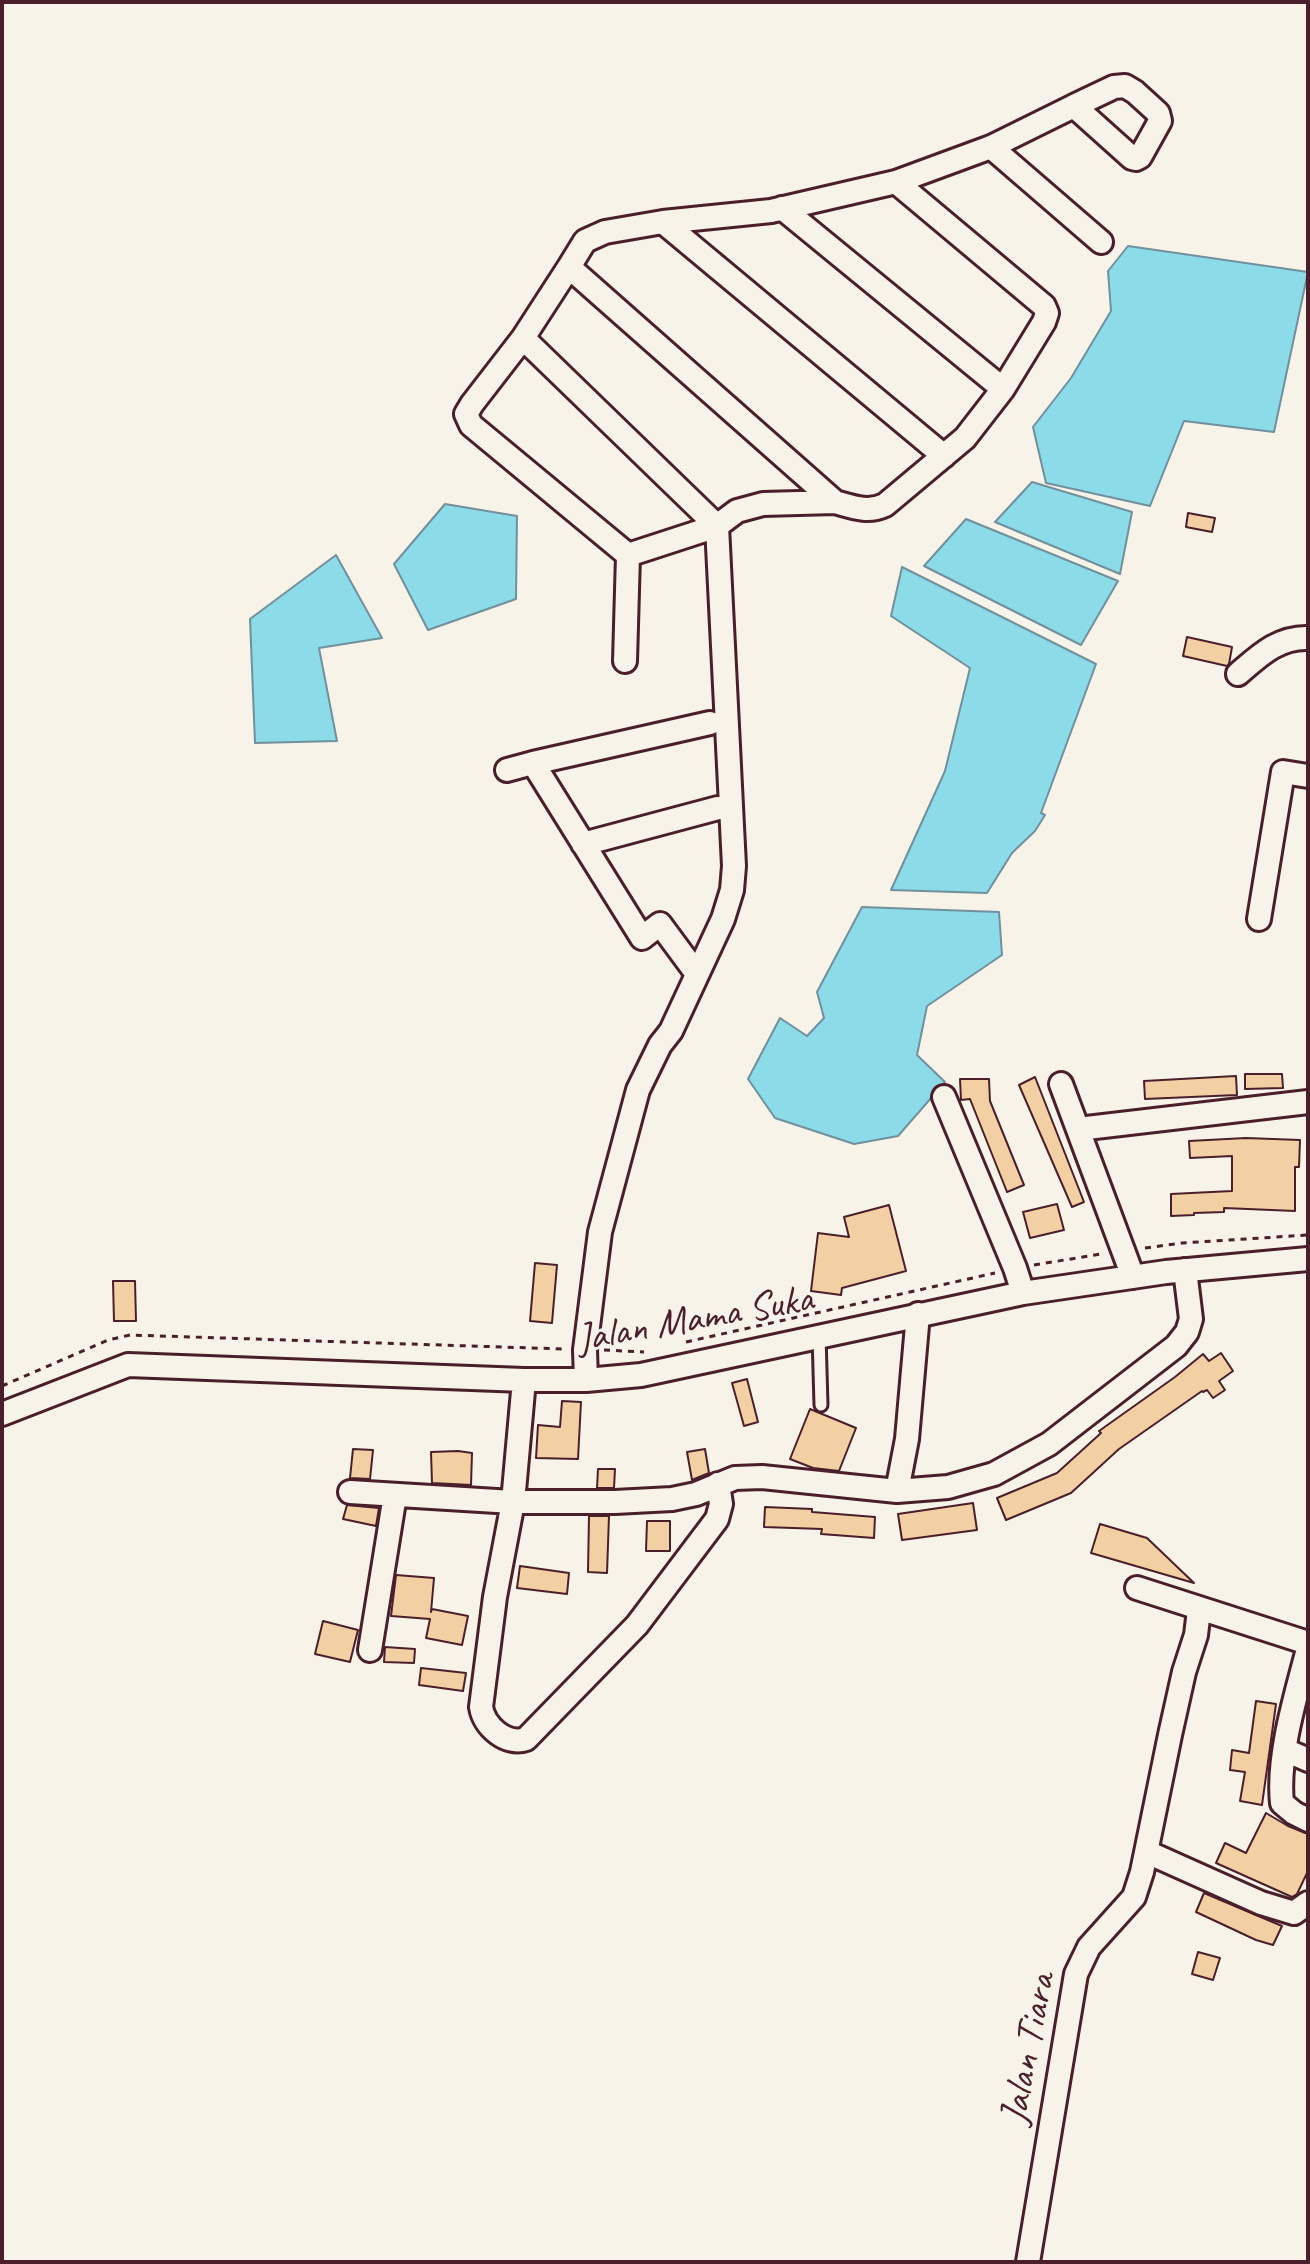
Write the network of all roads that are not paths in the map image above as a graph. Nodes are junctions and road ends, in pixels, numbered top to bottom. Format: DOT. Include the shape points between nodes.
graph roads {
  1 [pos="1074,106"];
  2 [pos="991,147"];
  3 [pos="896,182"];
  4 [pos="782,208"];
  5 [pos="663,222"];
  6 [pos="1101,242"];
  7 [pos="569,267"];
  8 [pos="523,338"];
  9 [pos="1003,389"];
  10 [pos="944,456"];
  11 [pos="835,502"];
  12 [pos="717,526"];
  13 [pos="628,555"];
  14 [pos="1308,638"];
  15 [pos="625,661"];
  16 [pos="1238,674"];
  17 [pos="710,723"];
  18 [pos="533,763"];
  19 [pos="507,770"];
  20 [pos="1308,776"];
  21 [pos="718,808"];
  22 [pos="583,844"];
  23 [pos="1259,919"];
  24 [pos="697,974"];
  25 [pos="1061,1084"];
  26 [pos="944,1097"];
  27 [pos="1308,1102"];
  28 [pos="1078,1129"];
  29 [pos="1308,1259"];
  30 [pos="1185,1270"];
  31 [pos="1133,1277"];
  32 [pos="1023,1293"];
  33 [pos="918,1314"];
  34 [pos="819,1335"];
  35 [pos="524,1380"];
  36 [pos="586,1380"];
  37 [pos="821,1405"];
  38 [pos="2,1414"];
  39 [pos="718,1484"];
  40 [pos="897,1491"];
  41 [pos="350,1492"];
  42 [pos="395,1495"];
  43 [pos="513,1502"];
  44 [pos="1137,1588"];
  45 [pos="1199,1610"];
  46 [pos="1308,1643"];
  47 [pos="1308,1649"];
  48 [pos="370,1650"];
  49 [pos="1285,1750"];
  50 [pos="1308,1760"];
  51 [pos="1308,1820"];
  52 [pos="1147,1852"];
  53 [pos="1308,1903"];
  54 [pos="1028,2262"];
  1 -- 2 [label="street"];
  2 -- 3 [label="street"];
  2 -- 6 [label="street"];
  3 -- 4 [label="street"];
  3 -- 9 [label="street" via="1044,306 1044,322"];
  4 -- 5 [label="street"];
  4 -- 9 [label="street"];
  5 -- 7 [label="street" via="605,232 585,241"];
  5 -- 10 [label="street"];
  7 -- 8 [label="street"];
  7 -- 11 [label="street"];
  8 -- 12 [label="street"];
  8 -- 13 [label="street" via="466,414 471,425"];
  9 -- 10 [label="street"];
  10 -- 11 [label="street" via="875,510"];
  11 -- 12 [label="street" via="763,504 737,511"];
  12 -- 13 [label="street"];
  12 -- 24 [label="street" via="734,866 729,903"];
  13 -- 15 [label="street"];
  14 -- 16 [label="street" via="1280,642"];
  17 -- 18 [label="street"];
  18 -- 19 [label="street"];
  18 -- 22 [label="street"];
  20 -- 23 [label="street" via="1283,772"];
  21 -- 22 [label="street"];
  22 -- 24 [label="street" via="642,938 660,924"];
  24 -- 36 [label="street" via="638,1090 600,1232"];
  25 -- 28 [label="street"];
  26 -- 32 [label="street"];
  27 -- 28 [label="street"];
  28 -- 31 [label="street"];
  29 -- 30 [label="street, Jalan Mama Suka"];
  30 -- 31 [label="street, Jalan Mama Suka"];
  30 -- 40 [label="street" via="1191,1319 1187,1332 1049,1444 994,1474 948,1487"];
  31 -- 32 [label="street, Jalan Mama Suka"];
  32 -- 33 [label="street, Jalan Mama Suka"];
  33 -- 34 [label="street, Jalan Mama Suka"];
  33 -- 40 [label="street"];
  34 -- 36 [label="street, Jalan Mama Suka" via="641,1375"];
  34 -- 37 [label="lane"];
  35 -- 36 [label="street, Jalan Mama Suka"];
  35 -- 38 [label="street, Jalan Mama Suka" via="128,1365"];
  35 -- 43 [label="street"];
  39 -- 40 [label="street" via="762,1477"];
  39 -- 43 [label="street" via="672,1499"];
  39 -- 43 [label="street" via="717,1519 637,1625 526,1739 517,1742 487,1723 481,1707"];
  41 -- 42 [label="street"];
  42 -- 43 [label="street"];
  42 -- 48 [label="street"];
  44 -- 45 [label="street"];
  45 -- 46 [label="street"];
  45 -- 52 [label="street, Jalan Tiara"];
  47 -- 49 [label="street"];
  49 -- 50 [label="street"];
  49 -- 51 [label="street" via="1282,1803"];
  52 -- 53 [label="street" via="1261,1903 1294,1913"];
  52 -- 54 [label="street, Jalan Tiara" via="1134,1897 1089,1947 1076,1974"];
}
